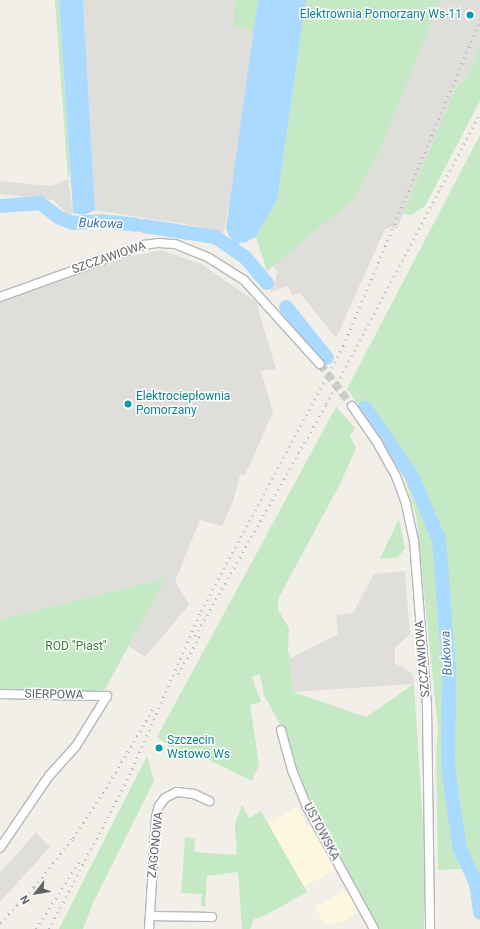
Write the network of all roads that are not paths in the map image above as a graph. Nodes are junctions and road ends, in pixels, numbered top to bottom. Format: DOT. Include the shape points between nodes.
graph roads {
  1 [pos="0,297"];
  2 [pos="320,364"];
  3 [pos="352,406"];
  4 [pos="0,694"];
  5 [pos="281,730"];
  6 [pos="209,801"];
  7 [pos="1,847"];
  8 [pos="150,916"];
  9 [pos="212,917"];
  10 [pos="149,929"];
  11 [pos="374,929"];
  12 [pos="430,929"];
  1 -- 2 [label="street, SZCZAWIOWA" via="144,245 170,243 202,254 244,280"];
  3 -- 12 [label="street, SZCZAWIOWA" via="378,442 396,476 406,504 414,541 427,706"];
  4 -- 7 [label="street, SIERPOWA" via="107,696 76,746 49,776"];
  5 -- 11 [label="street, USTOWSKA" via="292,770 307,807"];
  6 -- 8 [label="street, ZAGONOWA" via="194,794 177,792 165,798 159,806 156,817"];
  8 -- 9 [label="street"];
  8 -- 10 [label="street, ZAGONOWA"];
}
